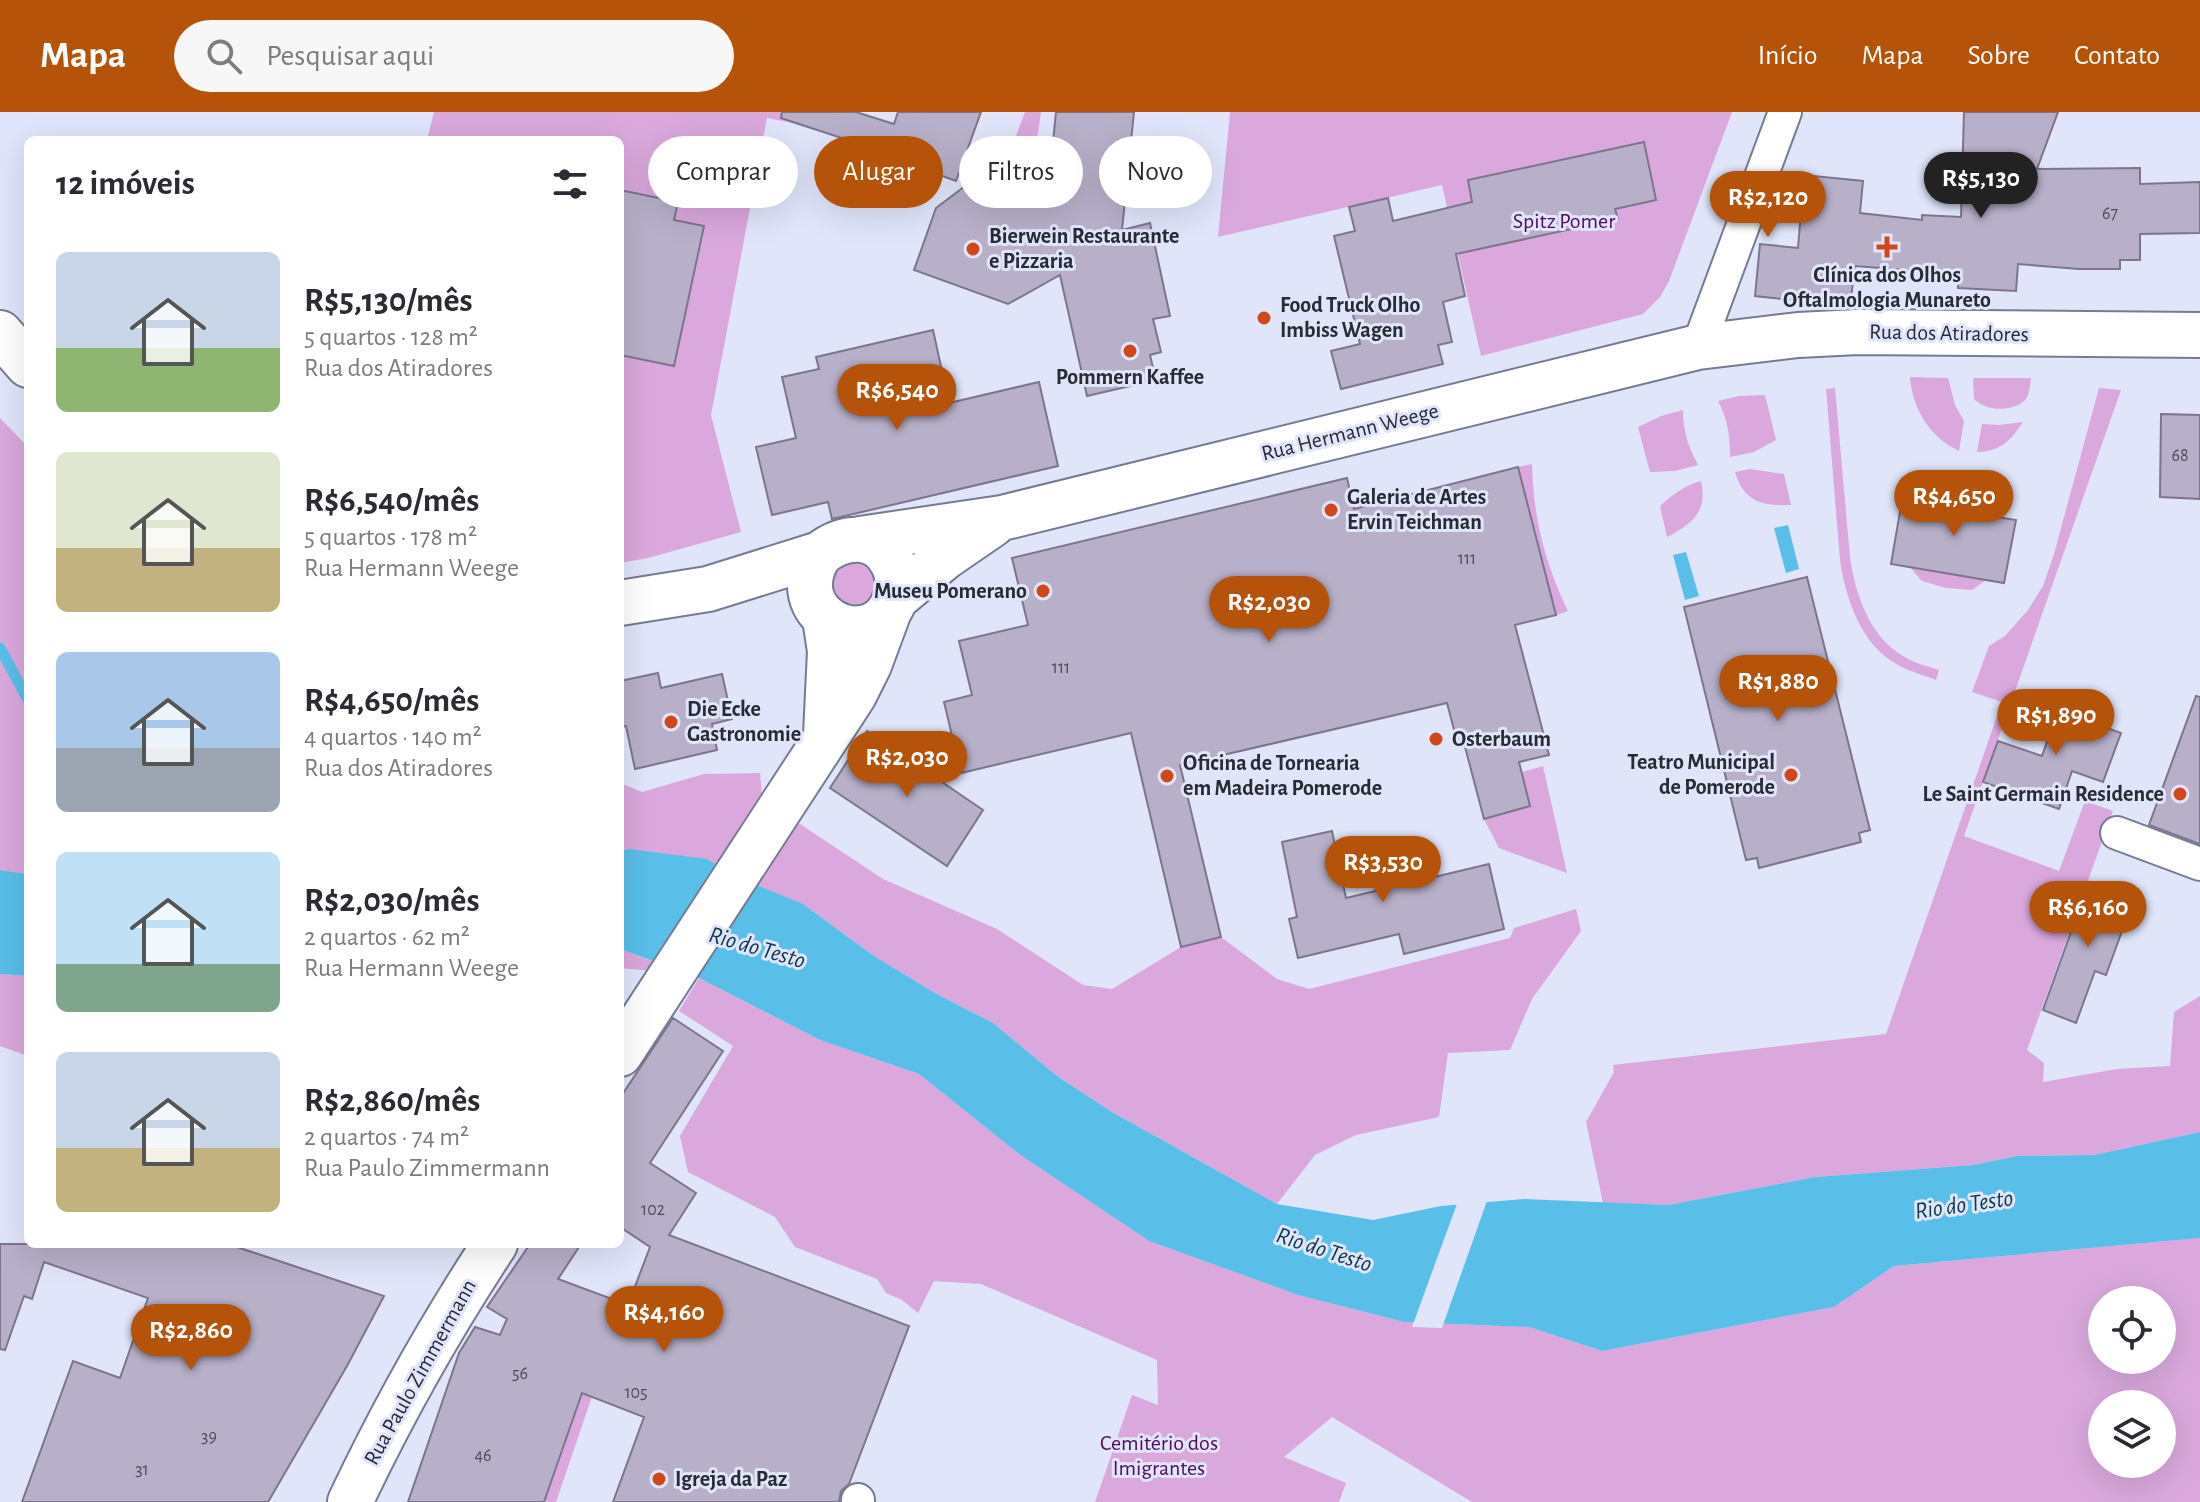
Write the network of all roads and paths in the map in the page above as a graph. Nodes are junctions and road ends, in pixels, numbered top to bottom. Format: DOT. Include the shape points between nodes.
graph roads {
  1 [pos="1785,112"];
  2 [pos="0,333"];
  3 [pos="2200,335"];
  4 [pos="1698,347"];
  5 [pos="24,360"];
  6 [pos="1002,518"];
  7 [pos="860,539"];
  8 [pos="820,554"];
  9 [pos="708,589"];
  10 [pos="624,602"];
  11 [pos="892,605"];
  12 [pos="820,613"];
  13 [pos="826,737"];
  14 [pos="2117,833"];
  15 [pos="2200,864"];
  16 [pos="624,1048"];
  17 [pos="492,1248"];
  18 [pos="350,1502"];
  1 -- 4 [label="street"];
  2 -- 5 [label="main road"];
  3 -- 4 [label="main road, Rua dos Atiradores" via="1858,332"];
  4 -- 6 [label="main road, Rua Hermann Weege"];
  6 -- 7 [label="main road, Rua Hermann Weege"];
  6 -- 11 [label="main road, Rua Hermann Weege" via="945,557"];
  7 -- 8 [label="main road" via="845,539"];
  7 -- 11 [label="main road" via="892,560 899,585"];
  8 -- 9 [label="main road"];
  8 -- 12 [label="main road" via="810,580"];
  9 -- 10 [label="main road"];
  9 -- 12 [label="main road"];
  11 -- 12 [label="main road" via="878,621 851,629"];
  11 -- 13 [label="main road" via="854,695"];
  12 -- 13 [label="main road" via="830,651"];
  13 -- 16 [label="main road"];
  14 -- 15 [label="street"];
  17 -- 18 [label="main road, Rua Paulo Zimmermann" via="409,1387"];
}
